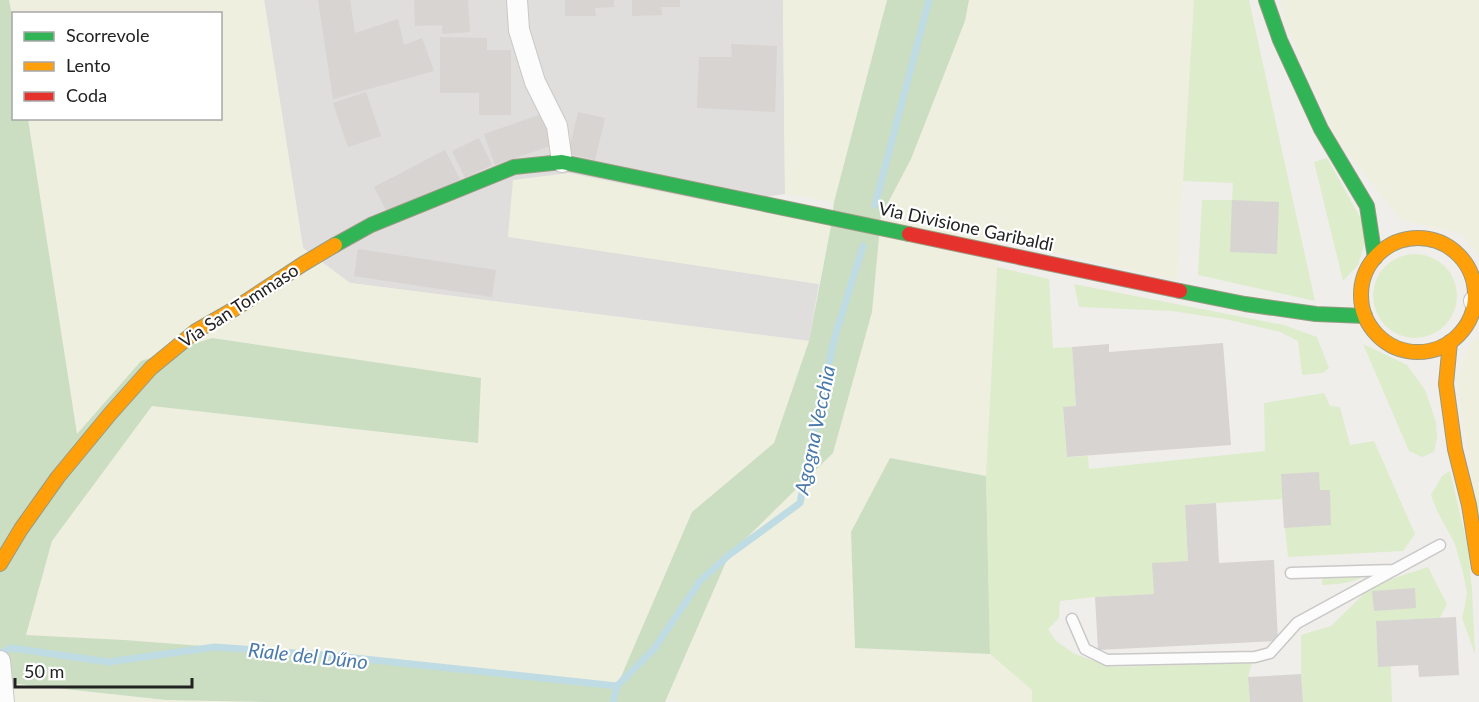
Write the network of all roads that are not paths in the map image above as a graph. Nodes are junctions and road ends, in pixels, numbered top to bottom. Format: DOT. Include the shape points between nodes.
graph roads {
  1 [pos="517,0"];
  2 [pos="1266,0"];
  3 [pos="561,162"];
  4 [pos="1366,206"];
  5 [pos="1382,218"];
  6 [pos="1396,229"];
  7 [pos="1414,238"];
  8 [pos="1375,258"];
  9 [pos="1477,301"];
  10 [pos="1365,316"];
  11 [pos="1450,342"];
  12 [pos="1403,350"];
  13 [pos="1419,363"];
  14 [pos="1432,380"];
  15 [pos="1455,449"];
  16 [pos="1440,545"];
  17 [pos="0,564"];
  18 [pos="1479,568"];
  19 [pos="1394,570"];
  20 [pos="1291,573"];
  21 [pos="1072,619"];
  22 [pos="0,662"];
  23 [pos="4,702"];
  1 -- 3 [label="street" via="519,30 535,82 557,126"];
  2 -- 4 [label="street" via="1321,129"];
  3 -- 10 [label="street, Via Divisione Garibaldi" via="1245,304"];
  3 -- 17 [label="street, Via San Tommaso" via="514,167 371,225 196,331 151,368 110,414 58,477"];
  4 -- 5 [label="street"];
  4 -- 8 [label="street"];
  6 -- 7 [label="street"];
  7 -- 8 [label="street" via="1389,246"];
  7 -- 9 [label="street" via="1437,242 1455,252 1471,275"];
  8 -- 10 [label="street" via="1362,285"];
  9 -- 11 [label="street" via="1466,326"];
  10 -- 12 [label="street" via="1380,338"];
  11 -- 12 [label="street" via="1426,351"];
  11 -- 15 [label="street" via="1446,384"];
  12 -- 13 [label="street"];
  14 -- 15 [label="street"];
  15 -- 18 [label="street"];
  16 -- 19 [label="lane"];
  19 -- 20 [label="lane"];
  19 -- 21 [label="lane" via="1297,623 1270,653 1255,657 1107,660 1084,649"];
  22 -- 23 [label="street"];
}
